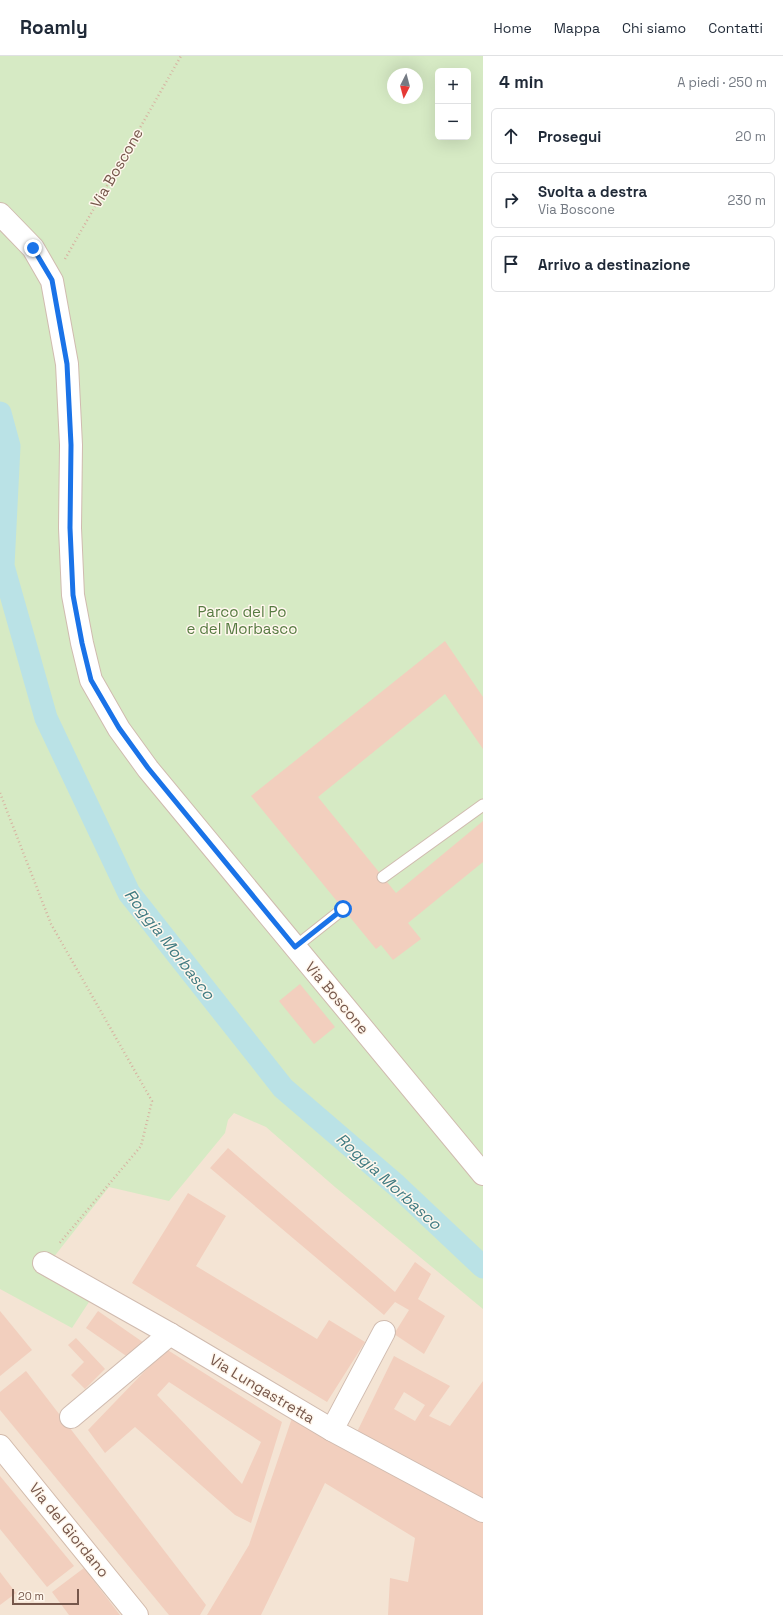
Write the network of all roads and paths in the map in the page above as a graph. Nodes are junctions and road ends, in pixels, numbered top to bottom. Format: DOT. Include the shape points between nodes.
graph roads {
  1 [pos="181,56"];
  2 [pos="0,214"];
  3 [pos="52,280"];
  4 [pos="0,793"];
  5 [pos="483,805"];
  6 [pos="383,877"];
  7 [pos="343,909"];
  8 [pos="295,947"];
  9 [pos="483,1174"];
  10 [pos="44,1263"];
  11 [pos="384,1332"];
  12 [pos="170,1334"];
  13 [pos="71,1417"];
  14 [pos="332,1430"];
  15 [pos="0,1446"];
  16 [pos="483,1511"];
  17 [pos="137,1615"];
  1 -- 3 [label="path, Via Boscone"];
  2 -- 3 [label="street, Via Boscone" via="33,248"];
  3 -- 8 [label="street, Via Boscone" via="67,364 73,595 91,680 119,728 148,768"];
  4 -- 10 [label="path" via="51,924 152,1101 141,1146"];
  5 -- 6 [label="lane"];
  7 -- 8 [label="lane"];
  8 -- 9 [label="street, Via Boscone"];
  10 -- 12 [label="street, Via Lungastretta"];
  11 -- 14 [label="street"];
  12 -- 13 [label="street"];
  12 -- 14 [label="street, Via Lungastretta"];
  14 -- 16 [label="street, Via Lungastretta"];
  15 -- 17 [label="street, Via del Giordano"];
}
